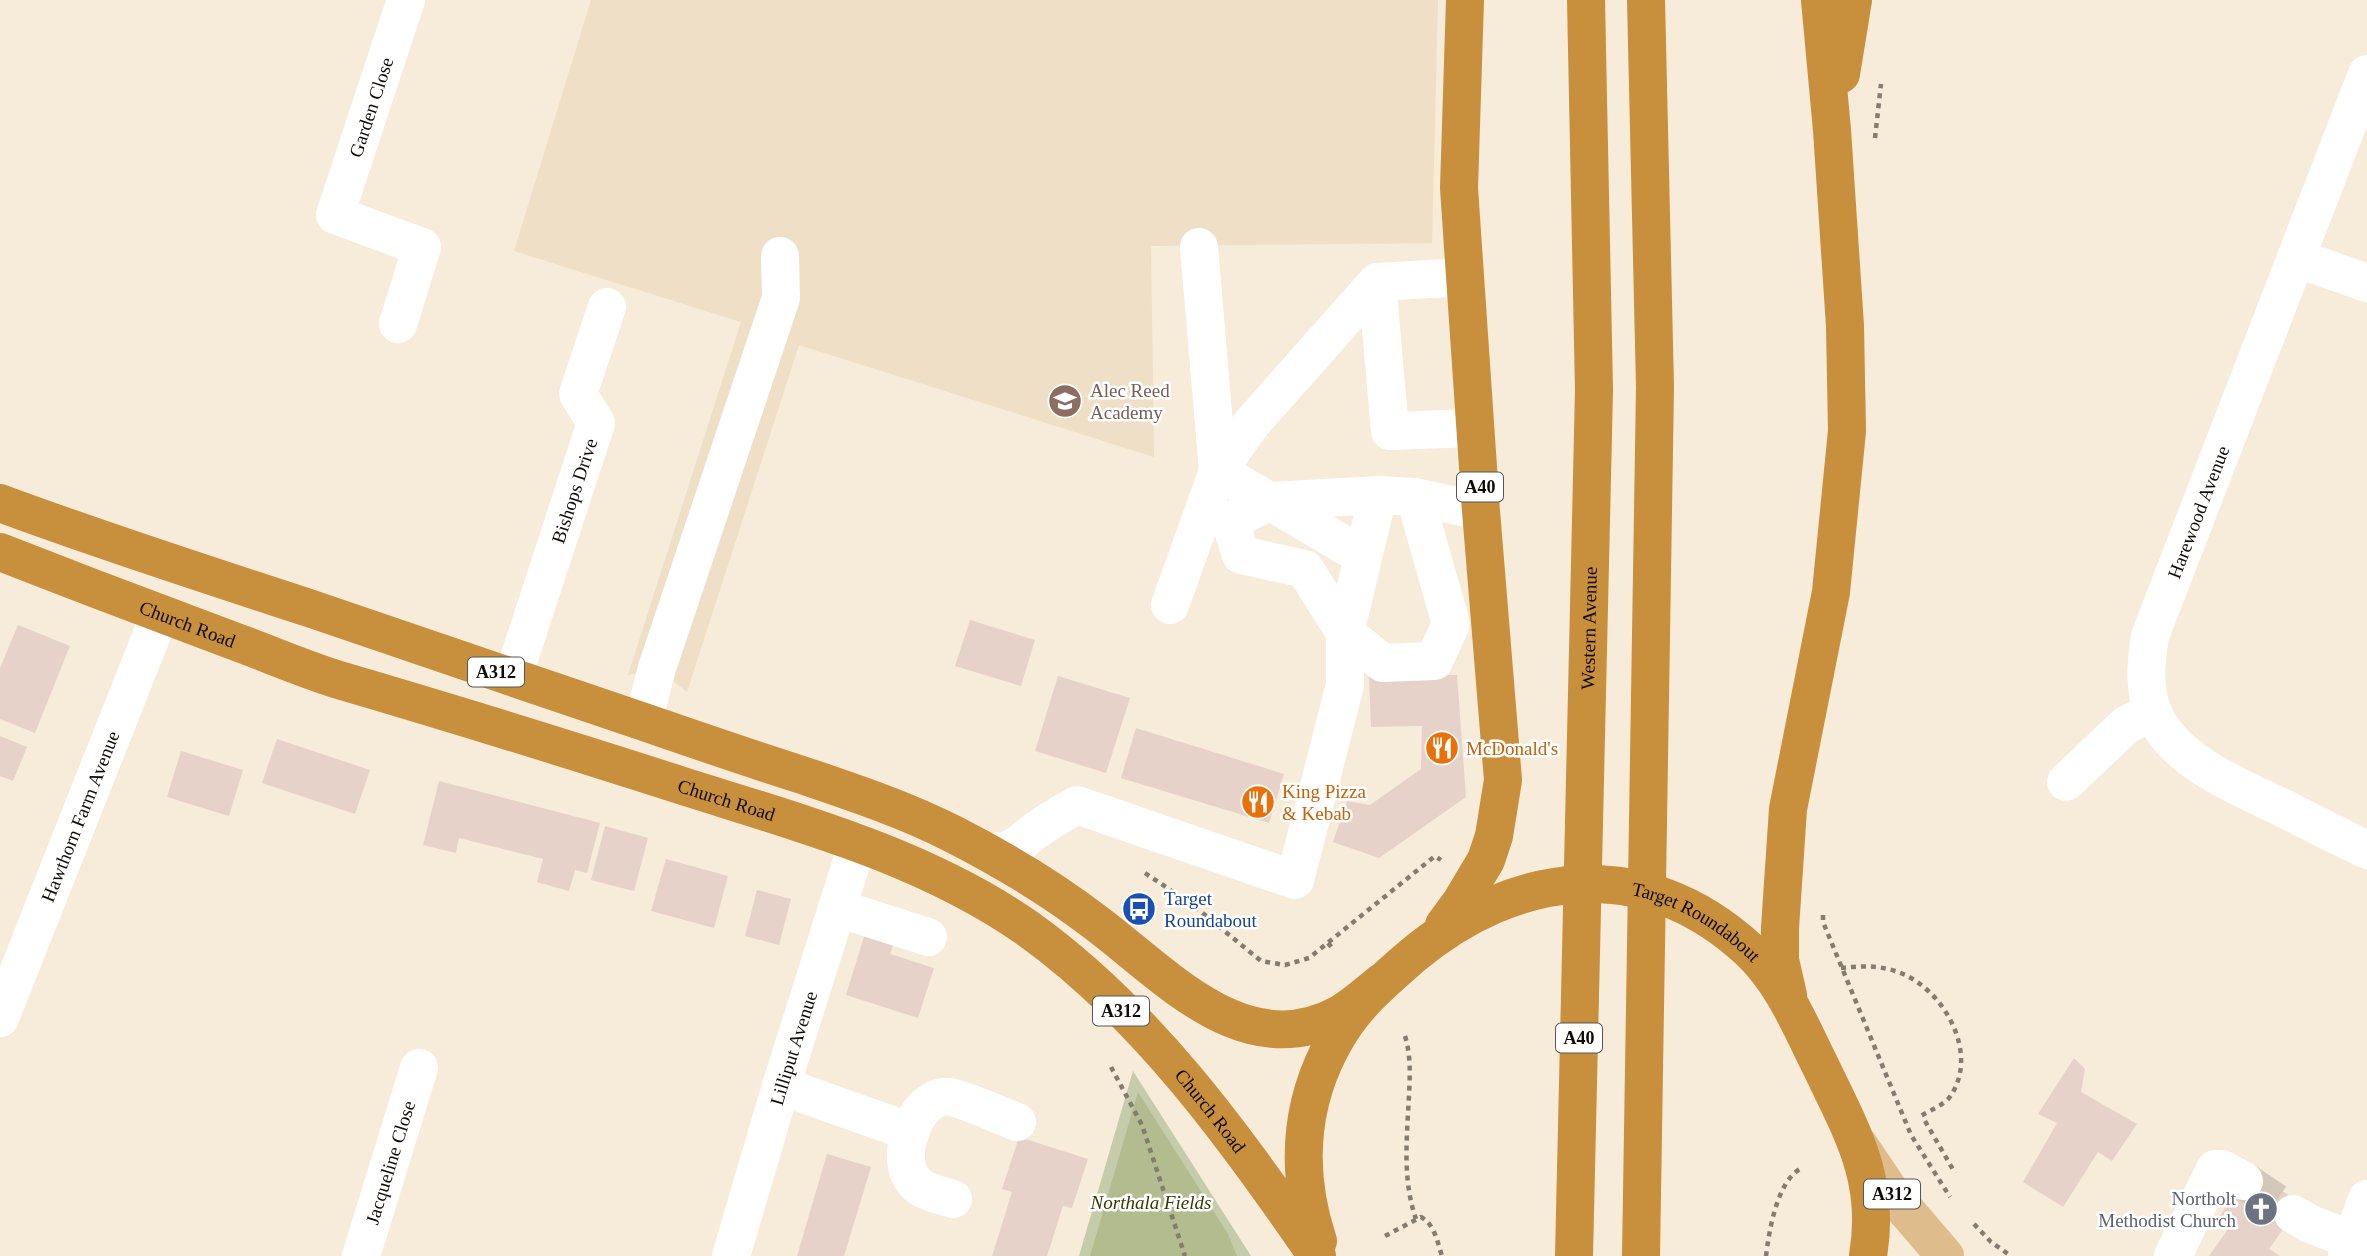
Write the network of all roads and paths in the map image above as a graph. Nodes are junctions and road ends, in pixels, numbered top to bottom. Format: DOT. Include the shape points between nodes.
graph roads {
  1 [pos="406,0"];
  2 [pos="1465,0"];
  3 [pos="1586,0"];
  4 [pos="1646,0"];
  5 [pos="1820,0"];
  6 [pos="1853,0"];
  7 [pos="2367,74"];
  8 [pos="1832,130"];
  9 [pos="1199,247"];
  10 [pos="780,256"];
  11 [pos="2295,258"];
  12 [pos="1465,277"];
  13 [pos="1377,282"];
  14 [pos="2367,283"];
  15 [pos="607,307"];
  16 [pos="398,324"];
  17 [pos="1475,428"];
  18 [pos="1218,471"];
  19 [pos="1378,495"];
  20 [pos="1415,497"];
  21 [pos="1271,501"];
  22 [pos="0,503"];
  23 [pos="1481,511"];
  24 [pos="0,552"];
  25 [pos="1363,556"];
  26 [pos="1170,605"];
  27 [pos="160,614"];
  28 [pos="1345,633"];
  29 [pos="513,677"];
  30 [pos="2154,714"];
  31 [pos="643,722"];
  32 [pos="2066,782"];
  33 [pos="858,842"];
  34 [pos="2367,850"];
  35 [pos="989,852"];
  36 [pos="1138,868"];
  37 [pos="1474,882"];
  38 [pos="837,908"];
  39 [pos="928,937"];
  40 [pos="1328,943"];
  41 [pos="1420,949"];
  42 [pos="1334,950"];
  43 [pos="1382,982"];
  44 [pos="0,1018"];
  45 [pos="1797,1019"];
  46 [pos="1405,1036"];
  47 [pos="1111,1067"];
  48 [pos="419,1068"];
  49 [pos="781,1086"];
  50 [pos="1017,1122"];
  51 [pos="1848,1125"];
  52 [pos="911,1132"];
  53 [pos="1800,1169"];
  54 [pos="1955,1173"];
  55 [pos="2244,1181"];
  56 [pos="1951,1198"];
  57 [pos="953,1199"];
  58 [pos="2367,1199"];
  59 [pos="2293,1214"];
  60 [pos="1968,1218"];
  61 [pos="1416,1219"];
  62 [pos="1385,1236"];
  63 [pos="2350,1248"];
  64 [pos="361,1256"];
  65 [pos="731,1256"];
  66 [pos="1185,1256"];
  67 [pos="1317,1256"];
  68 [pos="1323,1256"];
  69 [pos="1442,1256"];
  70 [pos="1574,1256"];
  71 [pos="1641,1256"];
  72 [pos="1766,1256"];
  73 [pos="1868,1256"];
  74 [pos="1945,1256"];
  75 [pos="2011,1256"];
  76 [pos="2172,1256"];
  1 -- 16 [label="street, Garden Close" via="335,215 422,247"];
  2 -- 12 [label="highway, A40" via="1459,188"];
  3 -- 70 [label="highway, Western Avenue / A40" via="1594,390"];
  4 -- 71 [label="highway" via="1655,387"];
  5 -- 8 [label="highway"];
  6 -- 8 [label="highway"];
  7 -- 11 [label="street, Harewood Avenue"];
  8 -- 45 [label="highway" via="1847,431 1831,592 1788,809 1780,960"];
  9 -- 18 [label="street"];
  10 -- 31 [label="street" via="781,298"];
  11 -- 14 [label="street"];
  11 -- 30 [label="street, Harewood Avenue" via="2150,636 2146,663"];
  12 -- 13 [label="street"];
  12 -- 17 [label="highway, A40"];
  13 -- 17 [label="street" via="1390,431"];
  13 -- 18 [label="street" via="1251,424"];
  15 -- 29 [label="street, Bishops Drive" via="579,394 596,423"];
  17 -- 23 [label="highway, A40"];
  18 -- 21 [label="street"];
  18 -- 26 [label="street"];
  19 -- 20 [label="street"];
  19 -- 21 [label="street"];
  19 -- 25 [label="street"];
  20 -- 23 [label="street"];
  20 -- 28 [label="street" via="1451,624 1434,661 1383,663"];
  21 -- 25 [label="street"];
  21 -- 28 [label="street" via="1230,522 1241,555 1305,569"];
  22 -- 29 [label="highway, A312"];
  23 -- 37 [label="highway, A40" via="1503,780 1494,835"];
  24 -- 27 [label="highway, Church Road / A312"];
  25 -- 28 [label="street"];
  27 -- 33 [label="highway, Church Road / A312" via="333,678"];
  27 -- 44 [label="street, Hawthorn Farm Avenue"];
  28 -- 35 [label="street" via="1345,685 1294,880 1077,805 1013,849"];
  29 -- 31 [label="highway, A312"];
  30 -- 32 [label="street" via="2126,725"];
  30 -- 34 [label="street, Harewood Avenue" via="2167,737 2213,774"];
  31 -- 35 [label="highway, A312" via="874,801"];
  33 -- 38 [label="street, Lilliput Avenue"];
  33 -- 67 [label="highway, Church Road / A312" via="979,898 1079,970 1132,1021 1227,1130"];
  35 -- 43 [label="highway, A312" via="1094,921 1214,1013 1248,1025 1277,1030 1311,1026 1341,1013"];
  36 -- 40 [label="path" via="1261,961 1297,963"];
  37 -- 40 [label="path" via="1435,856"];
  37 -- 41 [label="highway, A40"];
  38 -- 39 [label="street"];
  38 -- 49 [label="street, Lilliput Avenue"];
  40 -- 42 [label="path"];
  41 -- 43 [label="highway, Target Roundabout / A312"];
  41 -- 45 [label="highway, Target Roundabout / A312" via="1474,912 1532,890 1606,884 1681,904 1729,933 1757,959"];
  43 -- 68 [label="highway, Target Roundabout / A312" via="1333,1044 1305,1127 1304,1187"];
  45 -- 51 [label="highway, Target Roundabout / A312"];
  46 -- 61 [label="path" via="1410,1062 1406,1173"];
  47 -- 66 [label="path" via="1142,1125"];
  48 -- 64 [label="street, Jacqueline Close"];
  49 -- 52 [label="street"];
  49 -- 65 [label="street, Lilliput Avenue"];
  50 -- 52 [label="street" via="950,1097 929,1102"];
  51 -- 73 [label="highway, Target Roundabout / A312" via="1872,1196"];
  51 -- 74 [label="main road, A312" via="1892,1194"];
  52 -- 57 [label="street" via="905,1149 911,1178 922,1189"];
  53 -- 72 [label="path" via="1783,1186"];
  54 -- 56 [label="path" via="1923,1118 1948,1099 1961,1070 1957,1034 1943,1006 1922,984 1896,971 1867,965 1841,968 1911,1135"];
  55 -- 76 [label="street" via="2215,1168"];
  58 -- 63 [label="street"];
  59 -- 63 [label="street"];
  60 -- 75 [label="path"];
  61 -- 62 [label="path"];
  61 -- 69 [label="path" via="1430,1223"];
}
